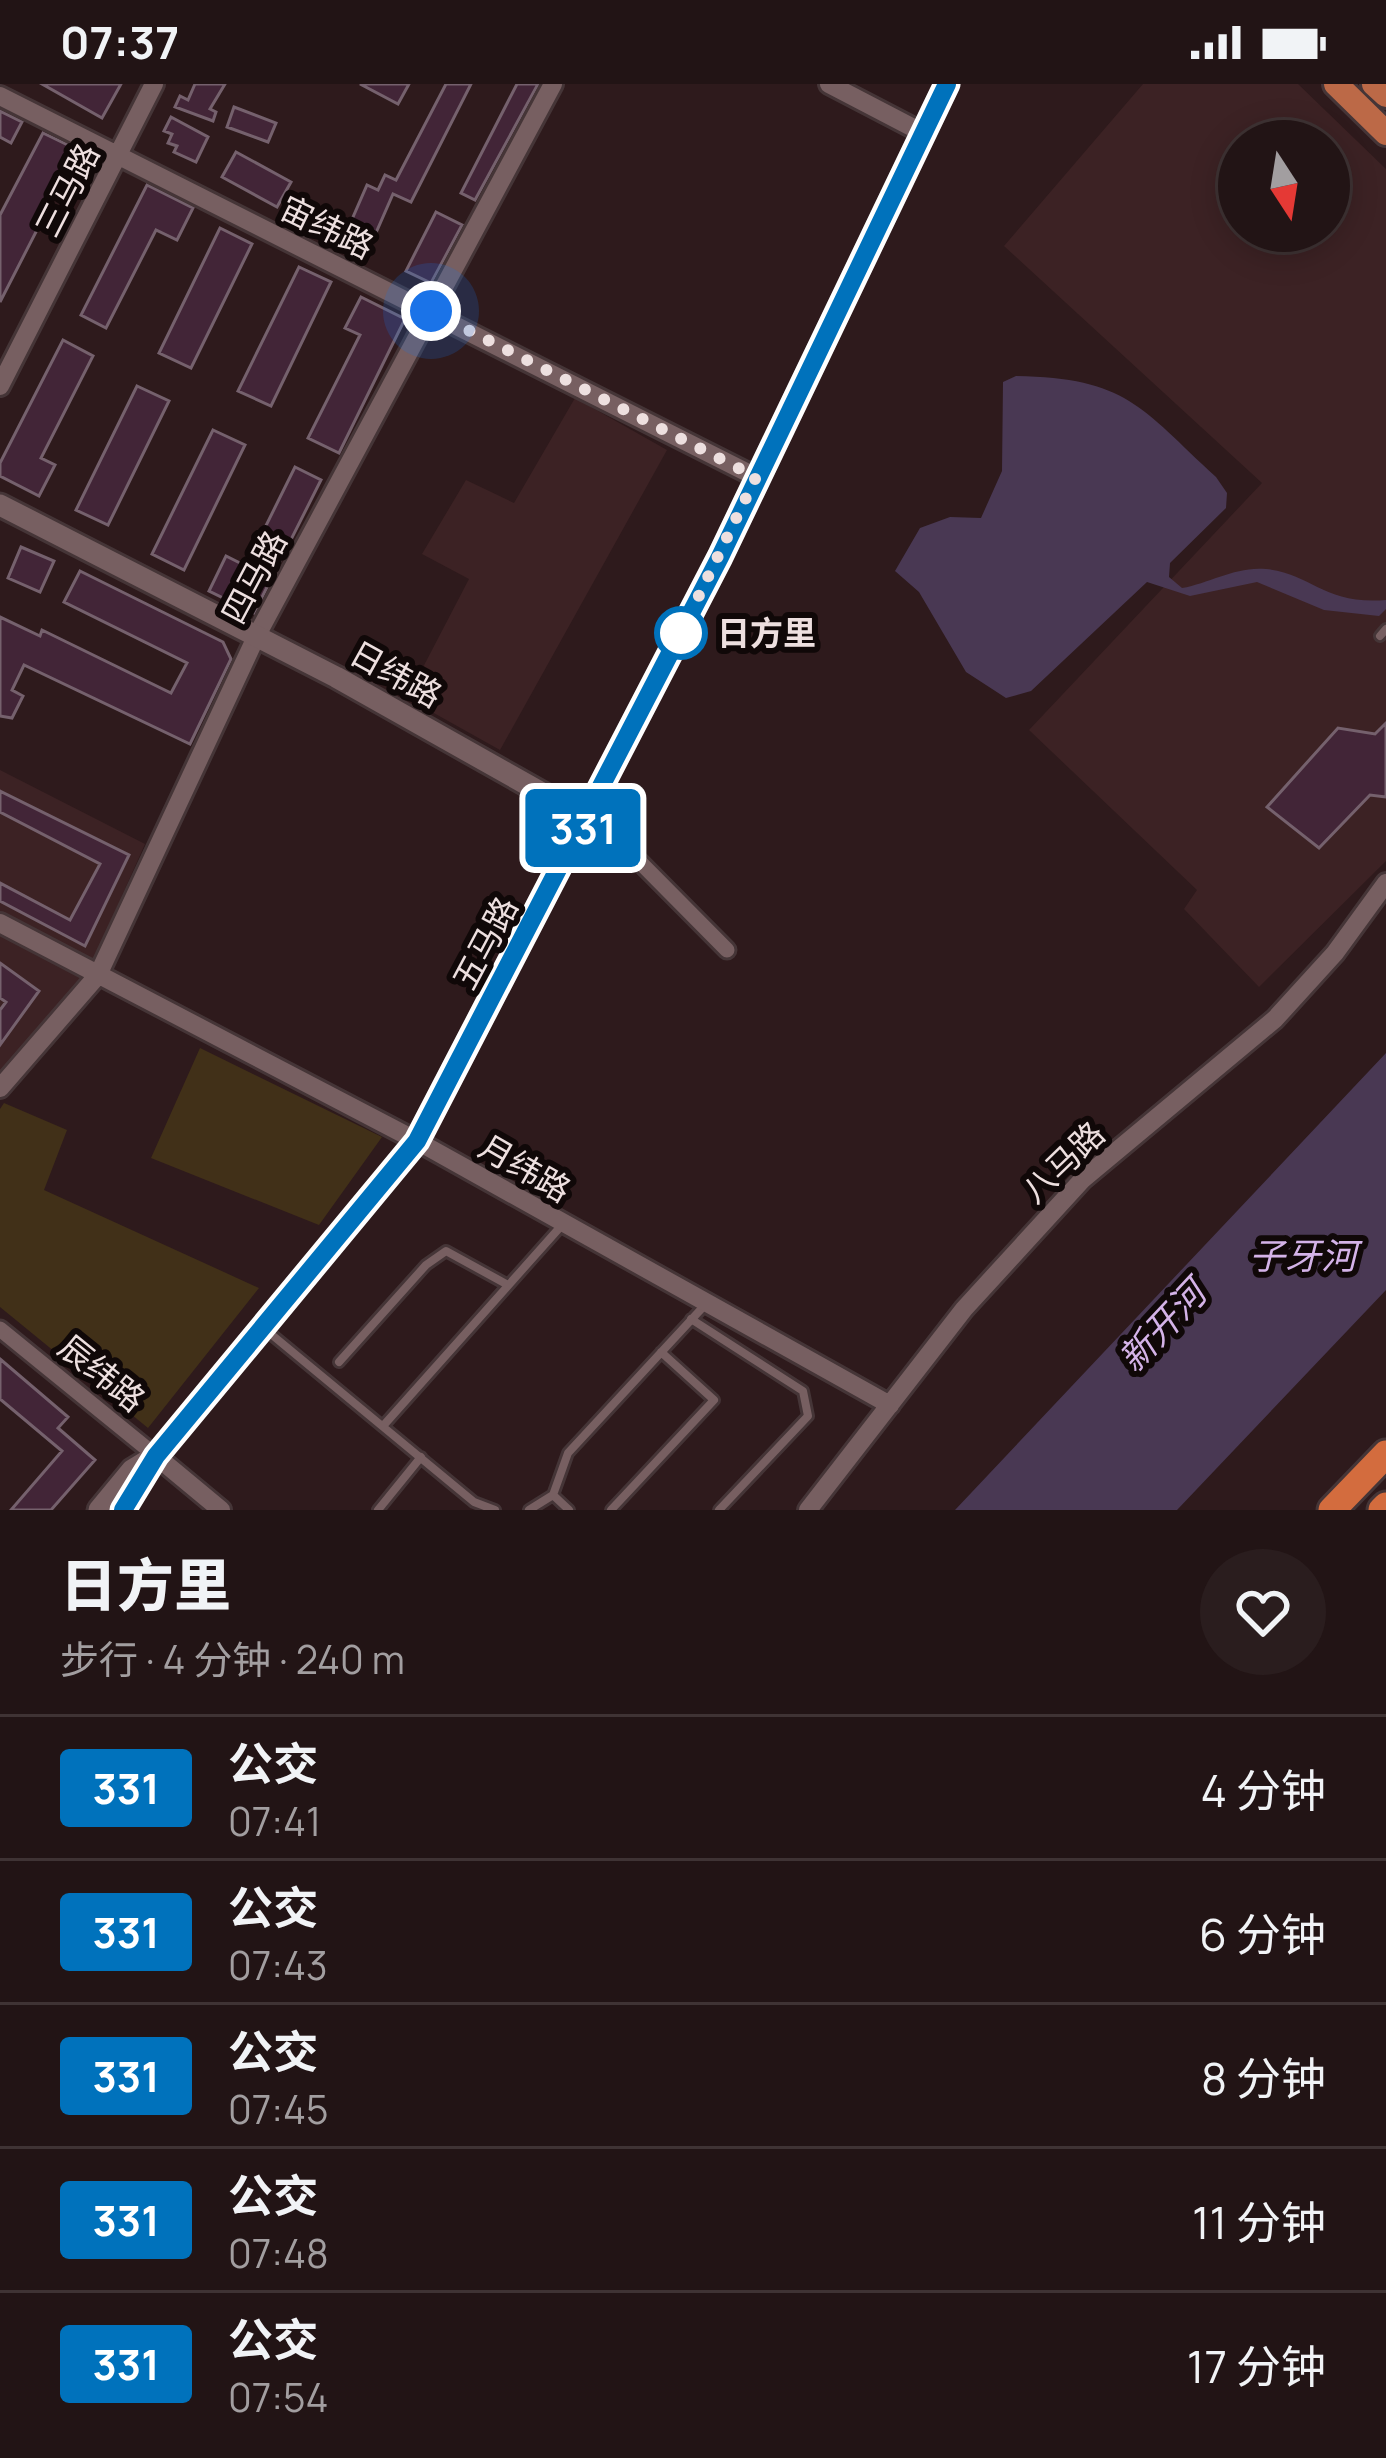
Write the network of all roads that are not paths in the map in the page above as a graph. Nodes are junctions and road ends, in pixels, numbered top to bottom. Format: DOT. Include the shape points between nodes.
graph roads {
  1 [pos="154,84"];
  2 [pos="553,84"];
  3 [pos="829,84"];
  4 [pos="947,84"];
  5 [pos="1336,84"];
  6 [pos="1374,84"];
  7 [pos="0,95"];
  8 [pos="1386,95"];
  9 [pos="922,133"];
  10 [pos="1386,133"];
  11 [pos="117,158"];
  12 [pos="431,311"];
  13 [pos="0,386"];
  14 [pos="756,477"];
  15 [pos="0,505"];
  16 [pos="256,637"];
  17 [pos="588,820"];
  18 [pos="1386,883"];
  19 [pos="0,923"];
  20 [pos="727,950"];
  21 [pos="98,975"];
  22 [pos="0,1088"];
  23 [pos="417,1141"];
  24 [pos="562,1224"];
  25 [pos="508,1285"];
  26 [pos="698,1312"];
  27 [pos="261,1326"];
  28 [pos="0,1330"];
  29 [pos="661,1352"];
  30 [pos="339,1362"];
  31 [pos="890,1405"];
  32 [pos="383,1426"];
  33 [pos="1386,1451"];
  34 [pos="156,1456"];
  35 [pos="421,1457"];
  36 [pos="553,1495"];
  37 [pos="479,1507"];
  38 [pos="99,1510"];
  39 [pos="123,1510"];
  40 [pos="221,1510"];
  41 [pos="378,1510"];
  42 [pos="495,1510"];
  43 [pos="529,1510"];
  44 [pos="569,1510"];
  45 [pos="610,1510"];
  46 [pos="719,1510"];
  47 [pos="808,1510"];
  48 [pos="1332,1510"];
  1 -- 11 [label="street, 三马路"];
  2 -- 12 [label="street, 四马路"];
  3 -- 9 [label="street"];
  4 -- 9 [label="main road, 五马路"];
  5 -- 10 [label="main road"];
  6 -- 8 [label="main road"];
  7 -- 11 [label="street, 宙纬路"];
  9 -- 14 [label="main road, 五马路"];
  11 -- 12 [label="street, 宙纬路"];
  11 -- 13 [label="street, 三马路"];
  12 -- 14 [label="street, 宙纬路"];
  12 -- 16 [label="street, 四马路"];
  14 -- 17 [label="main road, 五马路"];
  15 -- 16 [label="main road, 日纬路"];
  16 -- 17 [label="main road, 日纬路"];
  16 -- 21 [label="street, 四马路"];
  17 -- 20 [label="street, 日纬路"];
  17 -- 23 [label="main road, 五马路"];
  18 -- 31 [label="street, 八马路" via="1275,1019 1083,1179 964,1309"];
  19 -- 21 [label="street, 月纬路"];
  21 -- 22 [label="street, 四马路"];
  21 -- 23 [label="street, 月纬路"];
  23 -- 24 [label="street, 月纬路"];
  23 -- 27 [label="main road, 五马路"];
  24 -- 25 [label="lane"];
  24 -- 26 [label="street, 月纬路"];
  25 -- 30 [label="lane" via="446,1252"];
  25 -- 32 [label="lane"];
  26 -- 29 [label="lane"];
  26 -- 31 [label="street, 月纬路"];
  26 -- 46 [label="lane" via="803,1391 808,1416"];
  27 -- 32 [label="lane"];
  27 -- 34 [label="main road, 五马路"];
  28 -- 34 [label="street, 辰纬路"];
  29 -- 36 [label="lane" via="568,1454"];
  29 -- 45 [label="lane" via="714,1400"];
  31 -- 47 [label="street, 八马路"];
  32 -- 35 [label="lane"];
  33 -- 48 [label="highway"];
  34 -- 38 [label="main road, 五马路"];
  34 -- 39 [label="main road, 五马路"];
  34 -- 40 [label="street, 辰纬路"];
  35 -- 37 [label="lane"];
  35 -- 41 [label="lane"];
  36 -- 43 [label="lane"];
  36 -- 44 [label="lane"];
  37 -- 42 [label="lane"];
}
